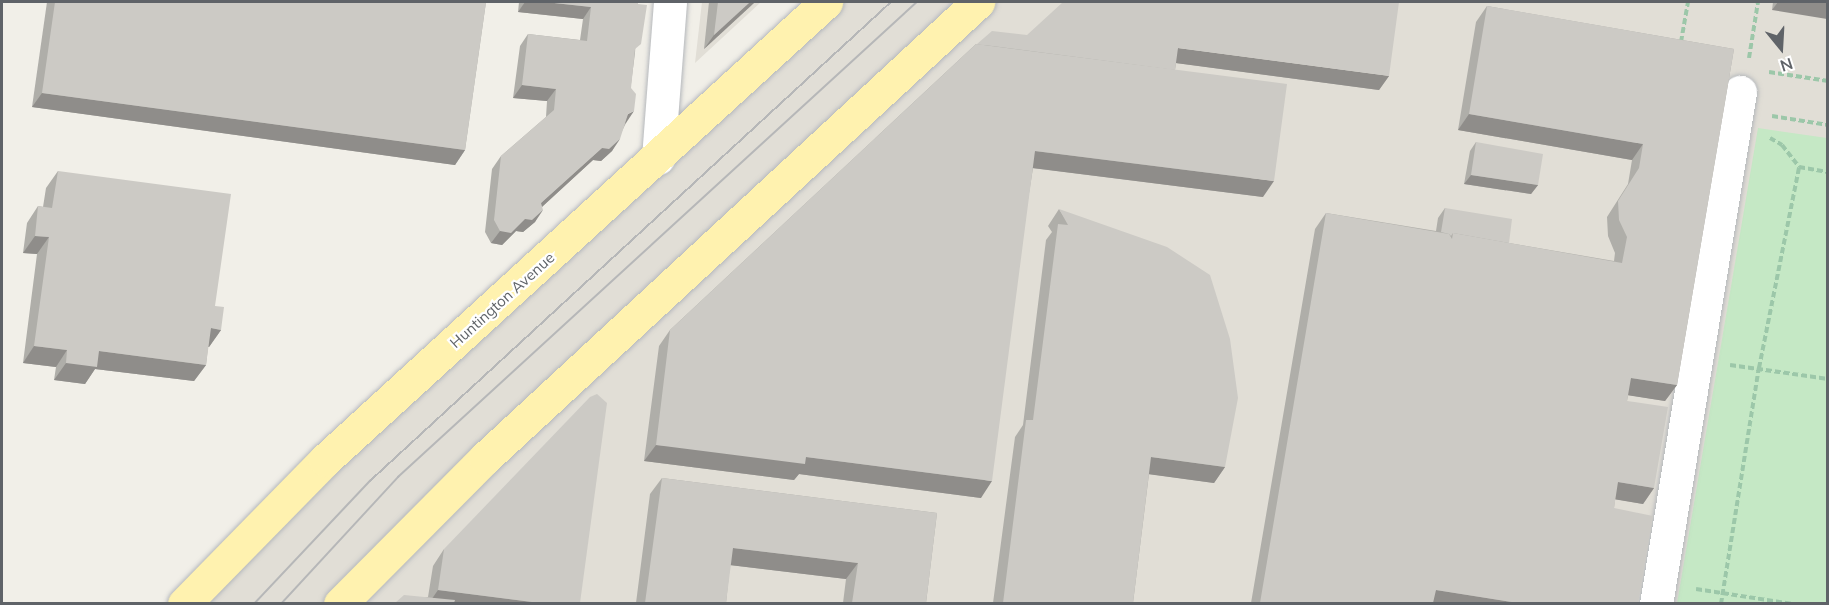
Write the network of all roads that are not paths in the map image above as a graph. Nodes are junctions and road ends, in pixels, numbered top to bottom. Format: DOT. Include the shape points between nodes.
graph roads {
  1 [pos="670,2"];
  2 [pos="826,2"];
  3 [pos="978,2"];
  4 [pos="1746,85"];
  5 [pos="658,158"];
  6 [pos="1658,593"];
  7 [pos="184,603"];
  8 [pos="340,603"];
  1 -- 5 [label="street"];
  2 -- 5 [label="main road, Huntington Avenue"];
  3 -- 8 [label="main road" via="484,458"];
  4 -- 6 [label="street"];
  5 -- 7 [label="main road, Huntington Avenue" via="325,460"];
}
